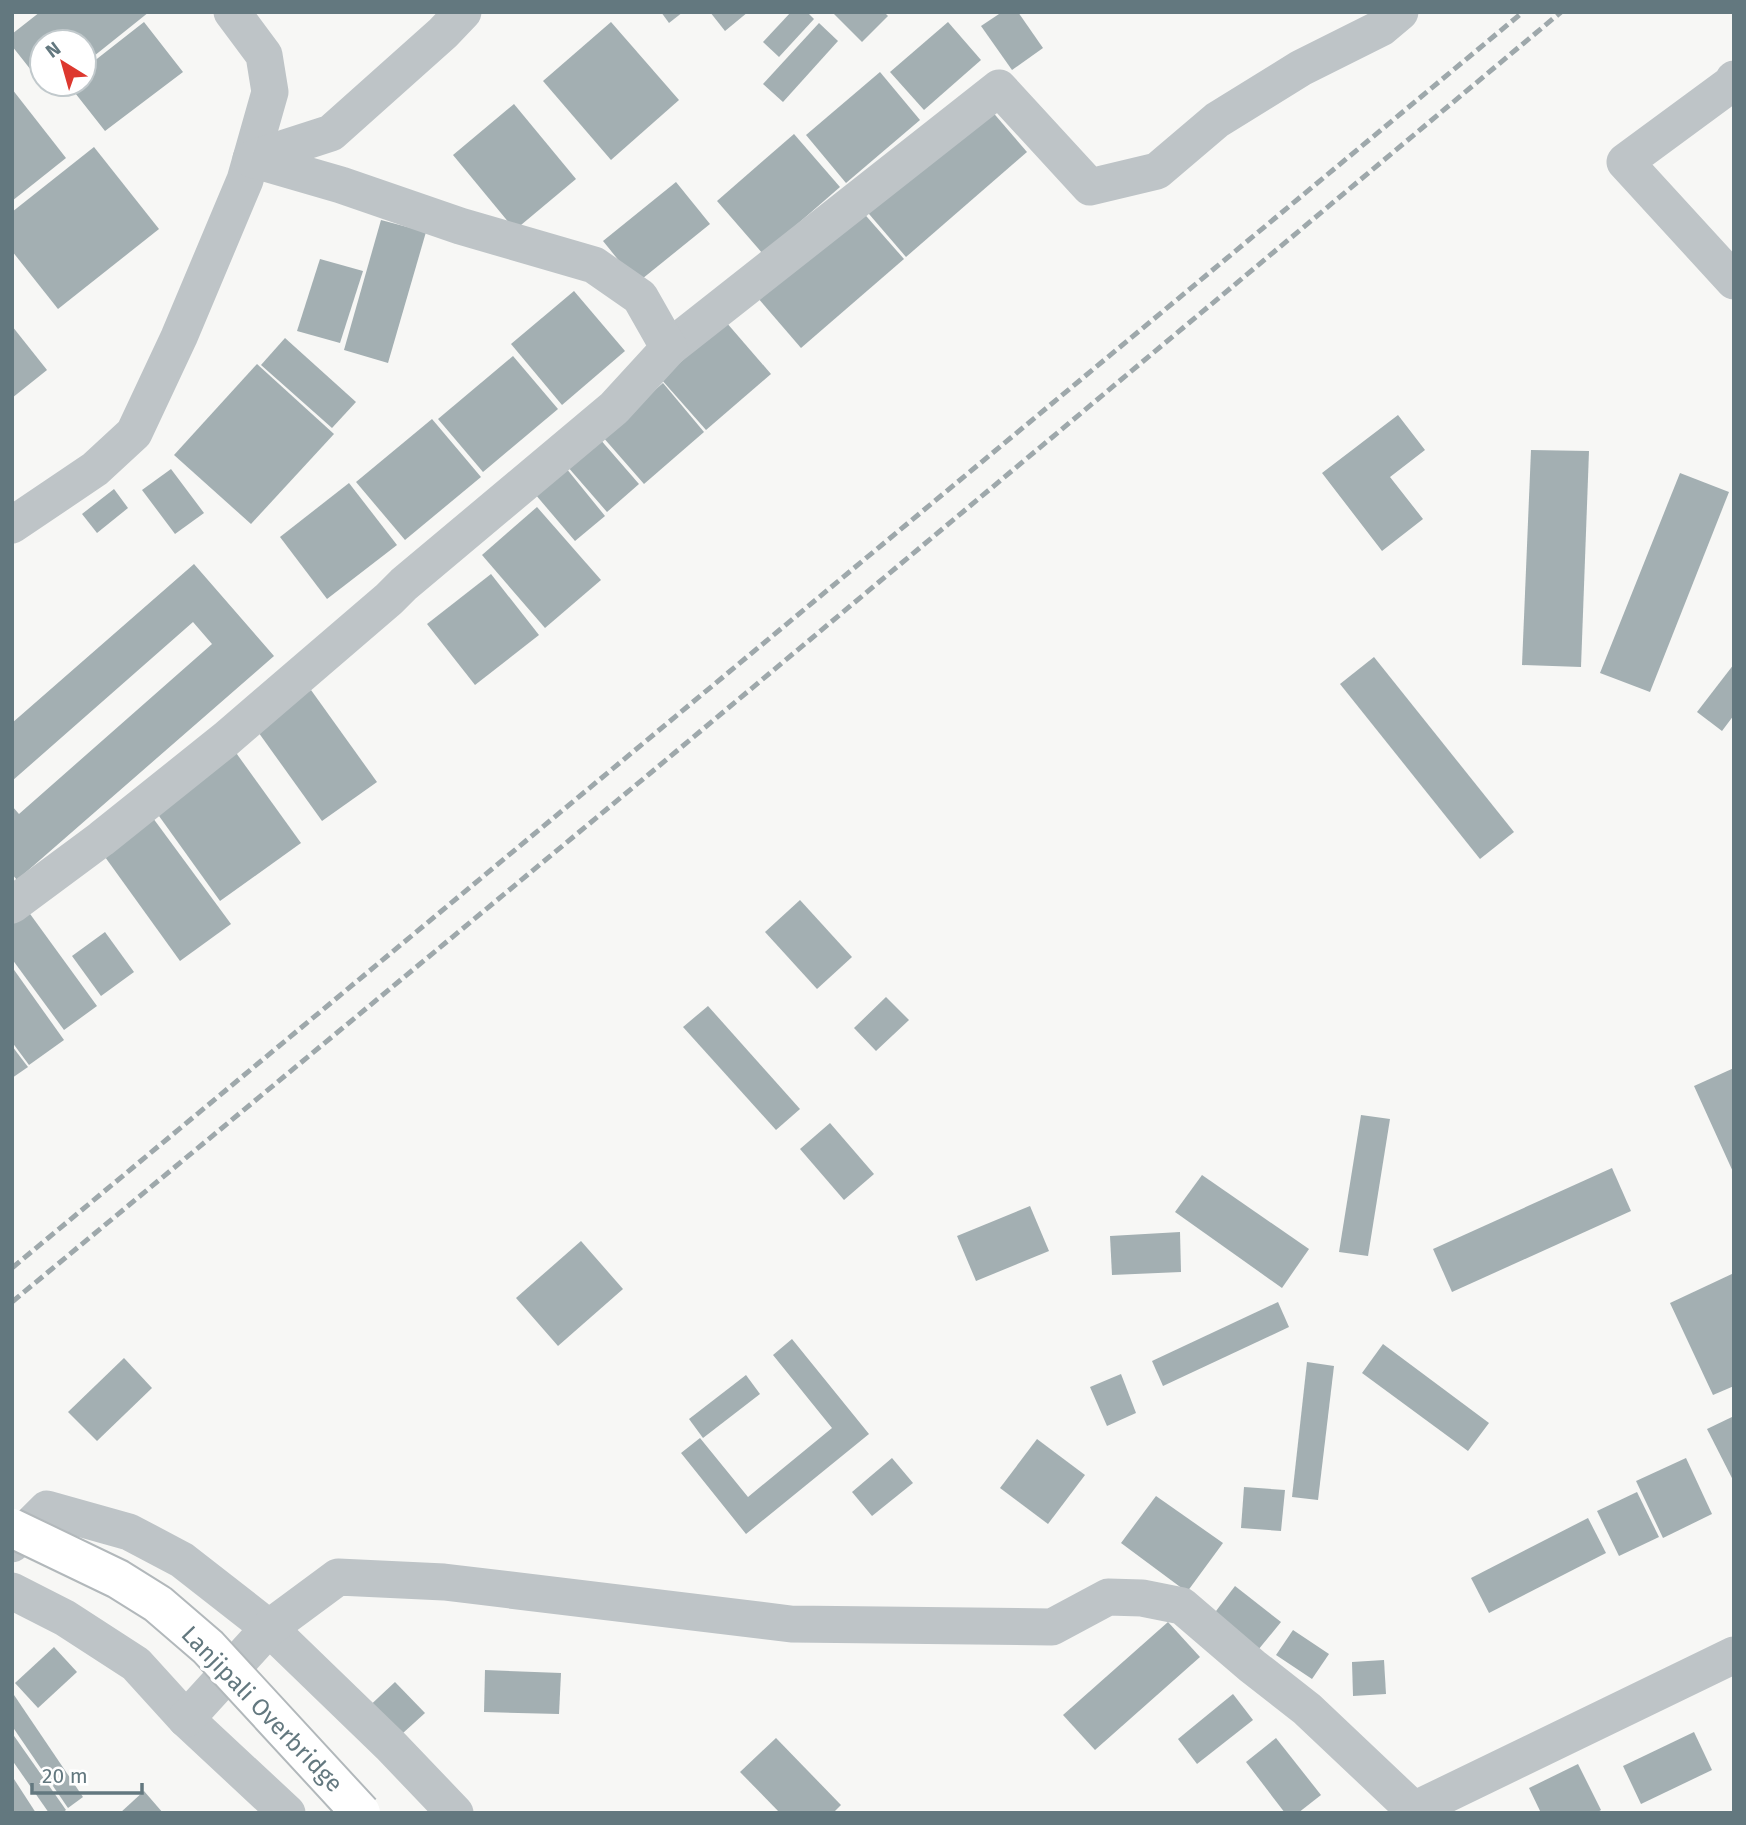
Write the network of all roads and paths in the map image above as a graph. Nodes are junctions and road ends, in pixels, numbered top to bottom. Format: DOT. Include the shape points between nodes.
graph roads {
  1 [pos="232,12"];
  2 [pos="463,12"];
  3 [pos="1401,12"];
  4 [pos="1733,83"];
  5 [pos="251,159"];
  6 [pos="1734,281"];
  7 [pos="669,348"];
  8 [pos="12,525"];
  9 [pos="12,905"];
  10 [pos="12,1528"];
  11 [pos="12,1544"];
  12 [pos="12,1591"];
  13 [pos="269,1628"];
  14 [pos="1734,1655"];
  15 [pos="186,1719"];
  16 [pos="1416,1811"];
  17 [pos="287,1813"];
  18 [pos="361,1813"];
  19 [pos="455,1813"];
  1 -- 5 [label="street" via="264,55 270,92"];
  2 -- 5 [label="street" via="331,132"];
  3 -- 7 [label="street" via="1381,28 1301,68 1217,120 1157,171 1090,187 999,88"];
  4 -- 6 [label="street" via="1625,162"];
  5 -- 7 [label="street" via="594,265 640,297"];
  5 -- 8 [label="street" via="179,337 134,433 95,469"];
  7 -- 9 [label="street" via="614,408 226,739"];
  10 -- 18 [label="main road, Lanjipali Overbridge, bridge" via="118,1579 158,1605 208,1647"];
  11 -- 13 [label="street" via="47,1509 129,1532 182,1560"];
  12 -- 15 [label="street" via="65,1618 136,1664"];
  13 -- 15 [label="street"];
  13 -- 16 [label="street" via="338,1577 444,1582 791,1624 1052,1627 1108,1597 1142,1598 1182,1606 1307,1709"];
  13 -- 19 [label="street"];
  14 -- 16 [label="street"];
  15 -- 17 [label="street"];
}
